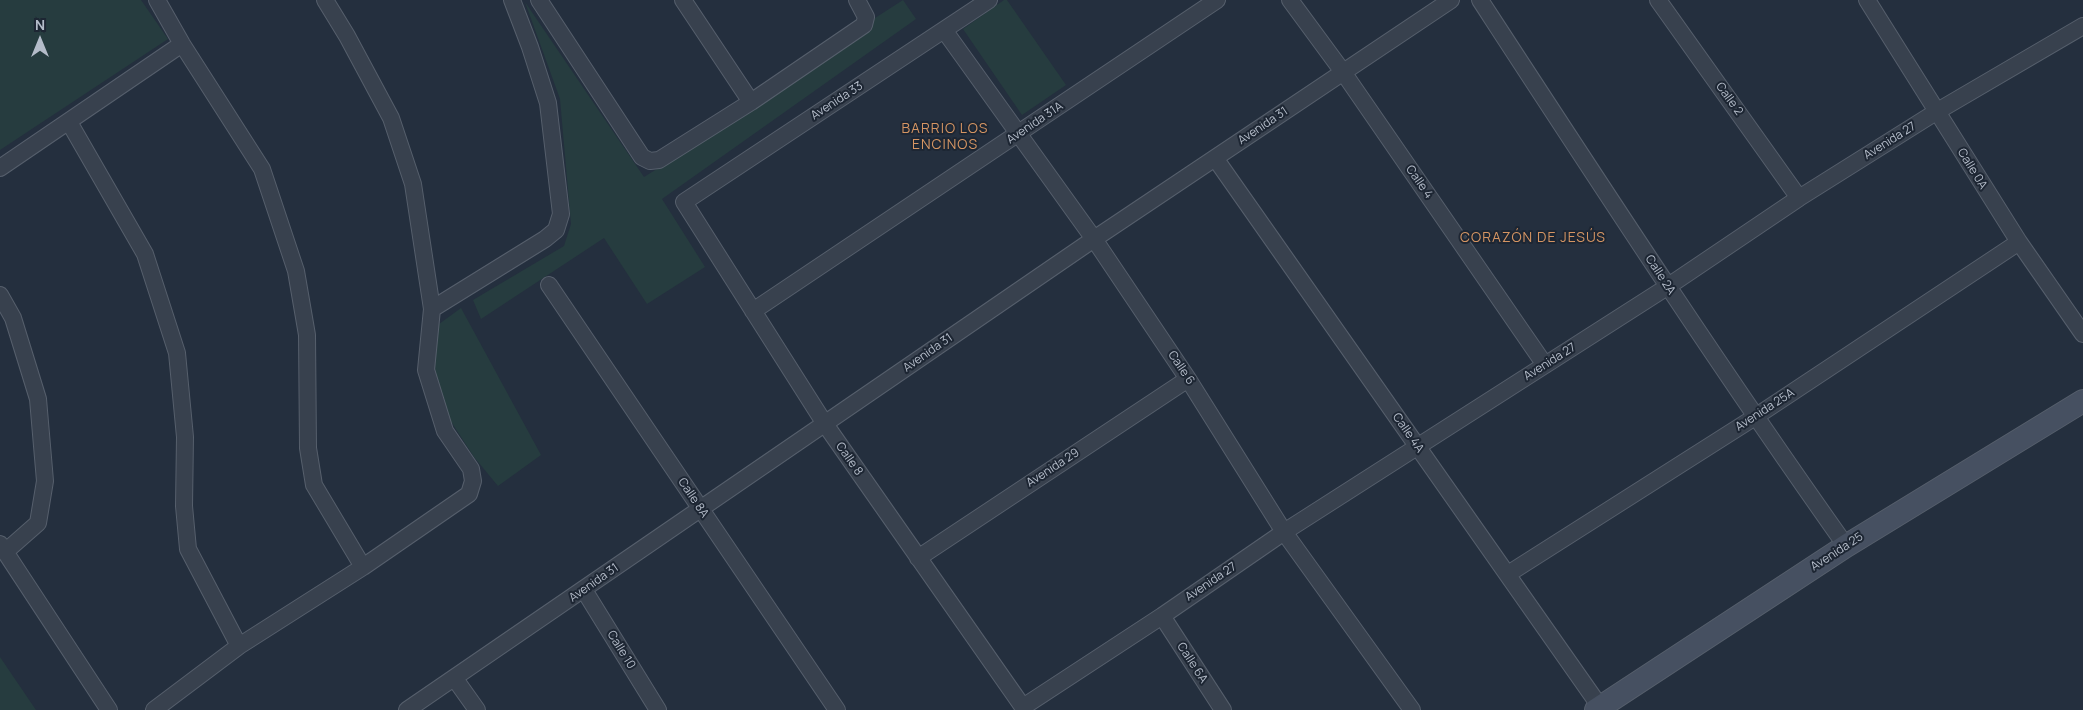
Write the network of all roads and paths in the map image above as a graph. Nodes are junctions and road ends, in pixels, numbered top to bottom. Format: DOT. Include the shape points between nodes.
graph roads {
  1 [pos="157,0"];
  2 [pos="325,0"];
  3 [pos="512,0"];
  4 [pos="539,0"];
  5 [pos="683,0"];
  6 [pos="857,0"];
  7 [pos="989,0"];
  8 [pos="1217,0"];
  9 [pos="1290,0"];
  10 [pos="1451,0"];
  11 [pos="1480,0"];
  12 [pos="1658,0"];
  13 [pos="1867,0"];
  14 [pos="2083,26"];
  15 [pos="944,30"];
  16 [pos="182,44"];
  17 [pos="1343,72"];
  18 [pos="751,102"];
  19 [pos="1936,112"];
  20 [pos="69,122"];
  21 [pos="1018,134"];
  22 [pos="1215,158"];
  23 [pos="0,168"];
  24 [pos="1799,198"];
  25 [pos="684,202"];
  26 [pos="1094,239"];
  27 [pos="2019,242"];
  28 [pos="550,285"];
  29 [pos="1667,287"];
  30 [pos="0,295"];
  31 [pos="432,308"];
  32 [pos="753,311"];
  33 [pos="2083,334"];
  34 [pos="1545,365"];
  35 [pos="1188,379"];
  36 [pos="2083,401"];
  37 [pos="1755,417"];
  38 [pos="825,424"];
  39 [pos="1417,446"];
  40 [pos="701,509"];
  41 [pos="1284,532"];
  42 [pos="1846,546"];
  43 [pos="3,548"];
  44 [pos="918,558"];
  45 [pos="363,567"];
  46 [pos="1508,574"];
  47 [pos="584,590"];
  48 [pos="1162,616"];
  49 [pos="239,646"];
  50 [pos="455,679"];
  51 [pos="1024,708"];
  52 [pos="1599,709"];
  53 [pos="109,710"];
  54 [pos="154,710"];
  55 [pos="407,710"];
  56 [pos="478,710"];
  57 [pos="658,710"];
  58 [pos="837,710"];
  59 [pos="1223,710"];
  60 [pos="1412,710"];
  1 -- 16 [label="street"];
  2 -- 31 [label="street" via="391,118 413,184"];
  3 -- 31 [label="street" via="548,103 559,185 560,214 556,230"];
  4 -- 18 [label="street" via="642,157 650,161 659,160"];
  5 -- 18 [label="street"];
  6 -- 18 [label="street" via="866,17 864,24"];
  7 -- 15 [label="street, Avenida 33"];
  8 -- 21 [label="street, Avenida 31A"];
  9 -- 17 [label="street, Calle 4"];
  10 -- 17 [label="street, Avenida 31"];
  11 -- 29 [label="street, Calle 2A"];
  12 -- 24 [label="street, Calle 2"];
  13 -- 19 [label="street, Calle 0A"];
  14 -- 19 [label="street, Avenida 27"];
  15 -- 21 [label="street, Calle 6"];
  15 -- 25 [label="street, Avenida 33"];
  16 -- 20 [label="street"];
  16 -- 45 [label="street" via="262,169 296,271 307,334 308,448 314,485"];
  17 -- 22 [label="street, Avenida 31"];
  17 -- 34 [label="street, Calle 4"];
  19 -- 24 [label="street, Avenida 27"];
  19 -- 27 [label="street, Calle 0A"];
  20 -- 23 [label="street"];
  20 -- 49 [label="street" via="145,254 177,353 186,437 184,506 188,549"];
  21 -- 26 [label="street, Calle 6"];
  21 -- 32 [label="street, Avenida 31A"];
  22 -- 26 [label="street, Avenida 31"];
  22 -- 39 [label="street, Calle 4A"];
  24 -- 29 [label="street, Avenida 27"];
  25 -- 32 [label="street, Calle 8"];
  26 -- 35 [label="street, Calle 6"];
  26 -- 38 [label="street, Avenida 31"];
  27 -- 33 [label="street, Calle 0A"];
  27 -- 37 [label="street, Avenida 25A"];
  28 -- 40 [label="street, Calle 8A"];
  29 -- 34 [label="street, Avenida 27"];
  29 -- 37 [label="street, Calle 2A"];
  30 -- 43 [label="street" via="13,318 38,399 44,481 38,523"];
  31 -- 45 [label="street" via="426,370 445,431 471,469 473,481 469,494"];
  32 -- 38 [label="street, Calle 8"];
  34 -- 39 [label="street, Avenida 27"];
  35 -- 41 [label="street, Calle 6"];
  35 -- 44 [label="street, Avenida 29"];
  36 -- 42 [label="street, Avenida 25"];
  37 -- 42 [label="street, Calle 2A"];
  37 -- 46 [label="street, Avenida 25A"];
  38 -- 40 [label="street, Avenida 31"];
  38 -- 44 [label="street, Calle 8"];
  39 -- 41 [label="street, Avenida 27"];
  39 -- 46 [label="street, Calle 4A"];
  40 -- 47 [label="street, Avenida 31"];
  40 -- 58 [label="street, Calle 8A"];
  41 -- 48 [label="street, Avenida 27"];
  41 -- 60 [label="street, Calle 6"];
  42 -- 52 [label="street, Avenida 25"];
  43 -- 53 [label="street"];
  44 -- 51 [label="street, Calle 8"];
  45 -- 49 [label="street"];
  46 -- 52 [label="street, Calle 4A"];
  47 -- 50 [label="street, Avenida 31"];
  47 -- 57 [label="street, Calle 10"];
  48 -- 51 [label="street, Avenida 27"];
  48 -- 59 [label="street, Calle 6A"];
  49 -- 54 [label="street"];
  50 -- 55 [label="street, Avenida 31"];
  50 -- 56 [label="street"];
}
